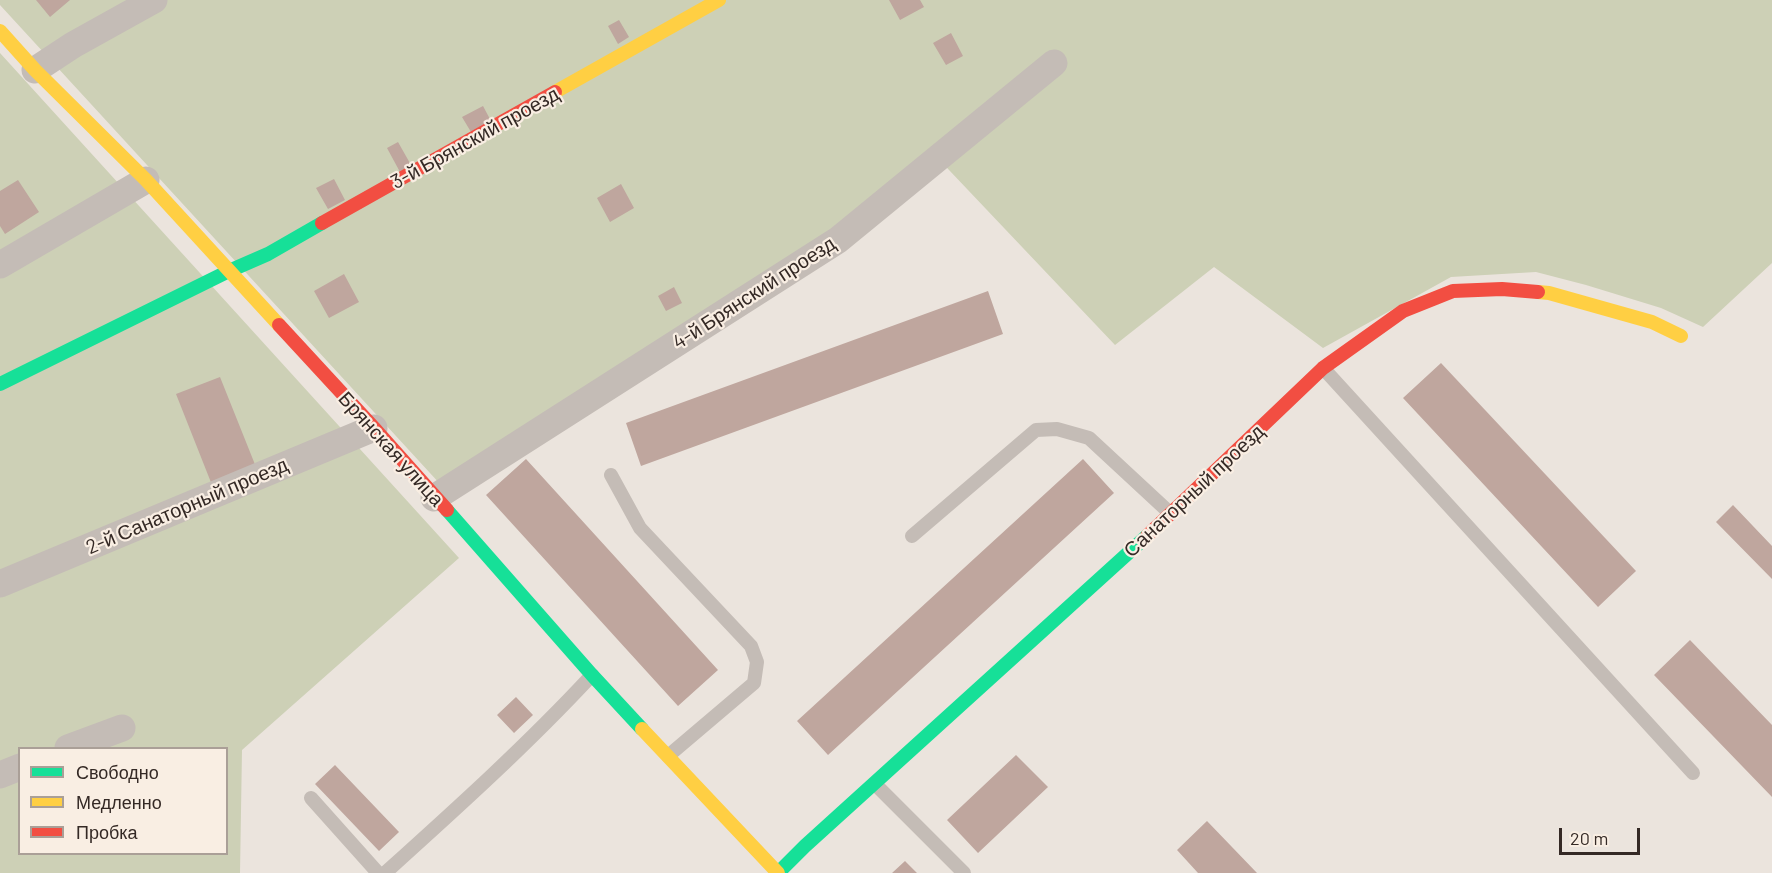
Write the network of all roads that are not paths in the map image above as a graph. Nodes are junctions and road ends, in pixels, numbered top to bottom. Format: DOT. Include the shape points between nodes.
graph roads {
  1 [pos="154,0"];
  2 [pos="719,0"];
  3 [pos="0,31"];
  4 [pos="1054,63"];
  5 [pos="36,70"];
  6 [pos="146,180"];
  7 [pos="0,265"];
  8 [pos="229,271"];
  9 [pos="1681,336"];
  10 [pos="1323,368"];
  11 [pos="0,384"];
  12 [pos="374,428"];
  13 [pos="611,475"];
  14 [pos="434,498"];
  15 [pos="1171,514"];
  16 [pos="912,536"];
  17 [pos="0,584"];
  18 [pos="592,675"];
  19 [pos="122,728"];
  20 [pos="71,747"];
  21 [pos="668,756"];
  22 [pos="18,768"];
  23 [pos="1693,772"];
  24 [pos="0,775"];
  25 [pos="875,783"];
  26 [pos="311,798"];
  27 [pos="378,873"];
  28 [pos="385,873"];
  29 [pos="778,873"];
  30 [pos="964,873"];
  1 -- 5 [label="street"];
  2 -- 8 [label="street, 3-й Брянский проезд" via="268,254"];
  3 -- 5 [label="street, Брянская улица"];
  4 -- 14 [label="street, 4-й Брянский проезд" via="838,240"];
  5 -- 6 [label="street, Брянская улица"];
  6 -- 7 [label="street"];
  6 -- 8 [label="street, Брянская улица"];
  8 -- 11 [label="street, 3-й Брянский проезд"];
  8 -- 12 [label="street, Брянская улица"];
  9 -- 10 [label="street, Санаторный проезд" via="1652,322 1548,293 1502,288 1453,291 1403,311"];
  10 -- 15 [label="street, Санаторный проезд"];
  10 -- 23 [label="lane"];
  12 -- 14 [label="street, Брянская улица"];
  12 -- 17 [label="street, 2-й Санаторный проезд"];
  13 -- 21 [label="lane" via="640,528 751,646 757,662 754,683"];
  14 -- 18 [label="street, Брянская улица"];
  15 -- 16 [label="lane" via="1089,438 1057,429 1036,430"];
  15 -- 25 [label="street, Санаторный проезд"];
  18 -- 21 [label="street, Брянская улица"];
  18 -- 28 [label="lane" via="473,794"];
  19 -- 20 [label="street"];
  21 -- 29 [label="street, Брянская улица"];
  22 -- 24 [label="street"];
  25 -- 29 [label="street, Санаторный проезд"];
  25 -- 30 [label="lane"];
  26 -- 27 [label="lane"];
}
